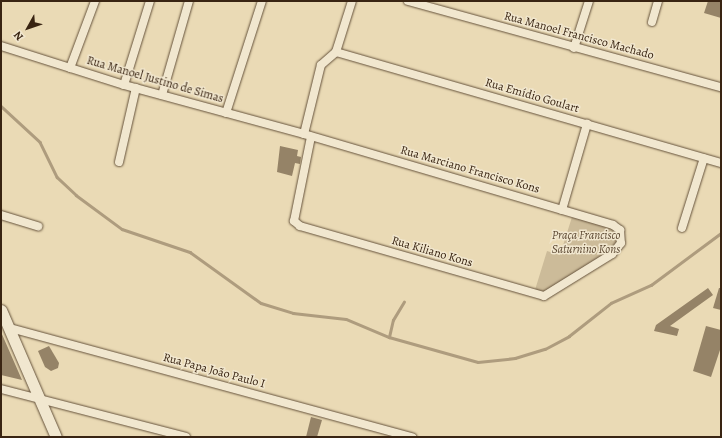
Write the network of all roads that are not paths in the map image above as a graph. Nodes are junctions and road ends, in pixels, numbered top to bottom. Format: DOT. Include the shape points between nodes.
graph roads {
  1 [pos="95,1"];
  2 [pos="150,1"];
  3 [pos="189,1"];
  4 [pos="262,1"];
  5 [pos="352,1"];
  6 [pos="408,1"];
  7 [pos="589,1"];
  8 [pos="658,1"];
  9 [pos="652,22"];
  10 [pos="1,46"];
  11 [pos="574,48"];
  12 [pos="336,52"];
  13 [pos="70,68"];
  14 [pos="124,85"];
  15 [pos="721,87"];
  16 [pos="136,88"];
  17 [pos="162,95"];
  18 [pos="226,113"];
  19 [pos="587,124"];
  20 [pos="308,135"];
  21 [pos="704,158"];
  22 [pos="119,162"];
  23 [pos="721,162"];
  24 [pos="562,210"];
  25 [pos="1,215"];
  26 [pos="38,226"];
  27 [pos="682,228"];
  28 [pos="620,230"];
  29 [pos="1,310"];
  30 [pos="10,328"];
  31 [pos="1,389"];
  32 [pos="40,398"];
  33 [pos="56,437"];
  34 [pos="186,437"];
  35 [pos="412,437"];
  1 -- 13 [label="street"];
  2 -- 14 [label="street"];
  3 -- 17 [label="street"];
  4 -- 18 [label="street"];
  5 -- 12 [label="street"];
  6 -- 11 [label="street, Rua Manoel Francisco Machado"];
  7 -- 11 [label="street"];
  8 -- 9 [label="street"];
  10 -- 13 [label="street, Rua Manoel Justino de Simas"];
  11 -- 15 [label="street, Rua Manoel Francisco Machado"];
  12 -- 19 [label="street, Rua Emídio Goulart"];
  12 -- 20 [label="street" via="321,65"];
  13 -- 14 [label="street, Rua Manoel Justino de Simas"];
  14 -- 16 [label="street, Rua Manoel Justino de Simas"];
  16 -- 17 [label="street, Rua Manoel Justino de Simas"];
  16 -- 22 [label="street"];
  17 -- 18 [label="street, Rua Manoel Justino de Simas"];
  18 -- 20 [label="street, Rua Manoel Justino de Simas"];
  19 -- 21 [label="street, Rua Emídio Goulart"];
  19 -- 24 [label="street"];
  20 -- 24 [label="street, Rua Marciano Francisco Kons"];
  20 -- 28 [label="street, Rua Kiliano Kons" via="294,221 300,226 544,296 612,254 621,243"];
  21 -- 23 [label="street, Rua Emídio Goulart"];
  21 -- 27 [label="street"];
  24 -- 28 [label="street, Rua Marciano Francisco Kons" via="613,224"];
  25 -- 26 [label="street"];
  29 -- 30 [label="main road"];
  30 -- 32 [label="main road"];
  30 -- 35 [label="street, Rua Papa João Paulo I"];
  31 -- 32 [label="street"];
  32 -- 33 [label="main road"];
  32 -- 34 [label="street"];
}
